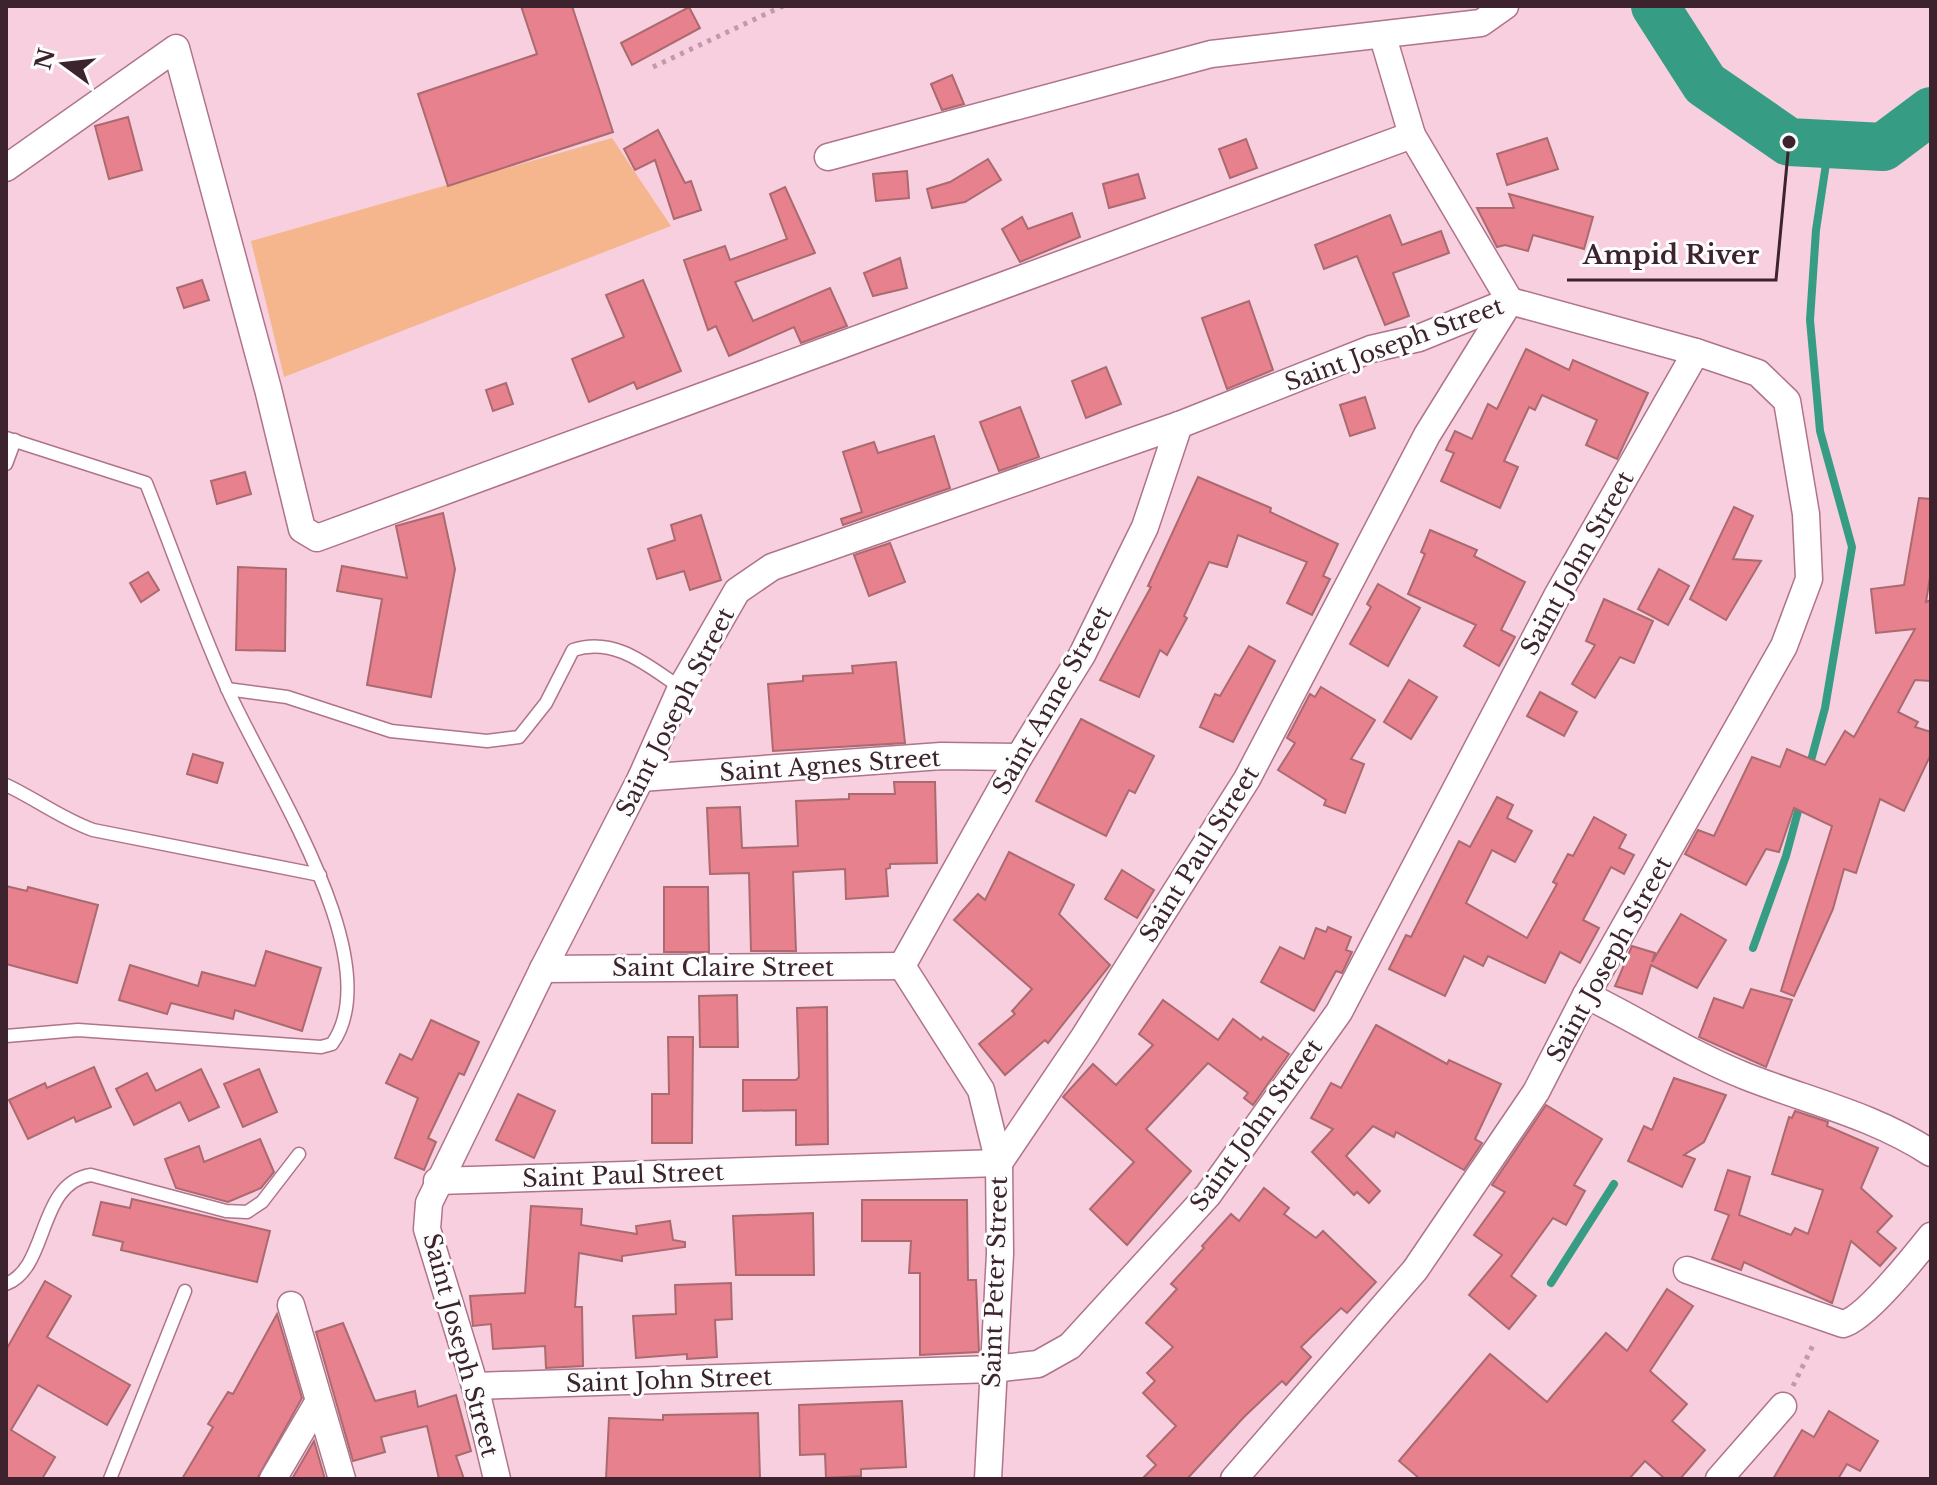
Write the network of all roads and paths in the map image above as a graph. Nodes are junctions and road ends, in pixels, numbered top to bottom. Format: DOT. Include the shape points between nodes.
graph roads {
  1 [pos="783,6"];
  2 [pos="1505,6"];
  3 [pos="1383,37"];
  4 [pos="653,67"];
  5 [pos="1412,135"];
  6 [pos="828,157"];
  7 [pos="6,168"];
  8 [pos="1510,301"];
  9 [pos="1696,352"];
  10 [pos="1179,425"];
  11 [pos="10,439"];
  12 [pos="6,464"];
  13 [pos="681,688"];
  14 [pos="227,689"];
  15 [pos="1019,757"];
  16 [pos="641,778"];
  17 [pos="6,785"];
  18 [pos="320,875"];
  19 [pos="902,966"];
  20 [pos="543,969"];
  21 [pos="1586,995"];
  22 [pos="6,1036"];
  23 [pos="1931,1153"];
  24 [pos="299,1154"];
  25 [pos="999,1163"];
  26 [pos="437,1181"];
  27 [pos="1931,1236"];
  28 [pos="1687,1270"];
  29 [pos="6,1284"];
  30 [pos="185,1291"];
  31 [pos="291,1305"];
  32 [pos="1827,1319"];
  33 [pos="993,1369"];
  34 [pos="475,1386"];
  35 [pos="317,1404"];
  36 [pos="1783,1406"];
  37 [pos="110,1479"];
  38 [pos="273,1479"];
  39 [pos="342,1479"];
  40 [pos="497,1479"];
  41 [pos="988,1479"];
  42 [pos="1234,1479"];
  43 [pos="1719,1479"];
  1 -- 4 [label="path"];
  2 -- 3 [label="street" via="1481,23"];
  3 -- 5 [label="street"];
  3 -- 6 [label="street" via="1211,54"];
  5 -- 7 [label="street" via="317,538 302,529 176,48"];
  5 -- 8 [label="street"];
  8 -- 9 [label="street, Saint Joseph Street"];
  8 -- 10 [label="street, Saint Joseph Street"];
  8 -- 25 [label="street, Saint Paul Street" via="1427,435 1247,779"];
  9 -- 21 [label="street, Saint Joseph Street" via="1758,373 1787,401 1806,514 1809,579 1784,646"];
  9 -- 33 [label="street, Saint John Street" via="1557,596 1339,1012 1208,1195 1070,1346 1038,1364"];
  10 -- 13 [label="street, Saint Joseph Street" via="752,577 737,591"];
  10 -- 15 [label="street, Saint Anne Street" via="1145,527 1082,655"];
  11 -- 12 [label="lane"];
  11 -- 14 [label="lane" via="146,483"];
  13 -- 14 [label="lane" via="627,653 589,644 573,650 546,703 519,737 487,741 391,731 287,697"];
  13 -- 16 [label="street, Saint Joseph Street"];
  14 -- 18 [label="lane"];
  15 -- 16 [label="street, Saint Agnes Street" via="941,756"];
  15 -- 19 [label="street, Saint Anne Street"];
  16 -- 20 [label="street, Saint Joseph Street"];
  17 -- 18 [label="lane" via="93,830"];
  18 -- 22 [label="lane" via="339,927 347,981 341,1032 332,1044 78,1030"];
  19 -- 20 [label="street, Saint Claire Street"];
  19 -- 25 [label="street, Saint Peter Street" via="981,1090"];
  20 -- 26 [label="street, Saint Joseph Street"];
  21 -- 23 [label="street" via="1721,1065 1903,1134"];
  21 -- 42 [label="street, Saint Joseph Street" via="1536,1092 1415,1270"];
  24 -- 29 [label="lane" via="262,1202 247,1212 91,1175 77,1177 63,1188 25,1268"];
  25 -- 26 [label="street, Saint Paul Street"];
  25 -- 33 [label="street, Saint Peter Street"];
  26 -- 34 [label="street, Saint Joseph Street" via="427,1229"];
  27 -- 32 [label="street" via="1854,1319 1843,1324"];
  28 -- 32 [label="street"];
  30 -- 37 [label="lane"];
  31 -- 35 [label="street"];
  32 -- 36 [label="path"];
  33 -- 34 [label="street, Saint John Street"];
  33 -- 41 [label="street, Saint Peter Street"];
  34 -- 40 [label="street, Saint Joseph Street"];
  35 -- 38 [label="street"];
  35 -- 39 [label="street"];
  36 -- 43 [label="street"];
}
